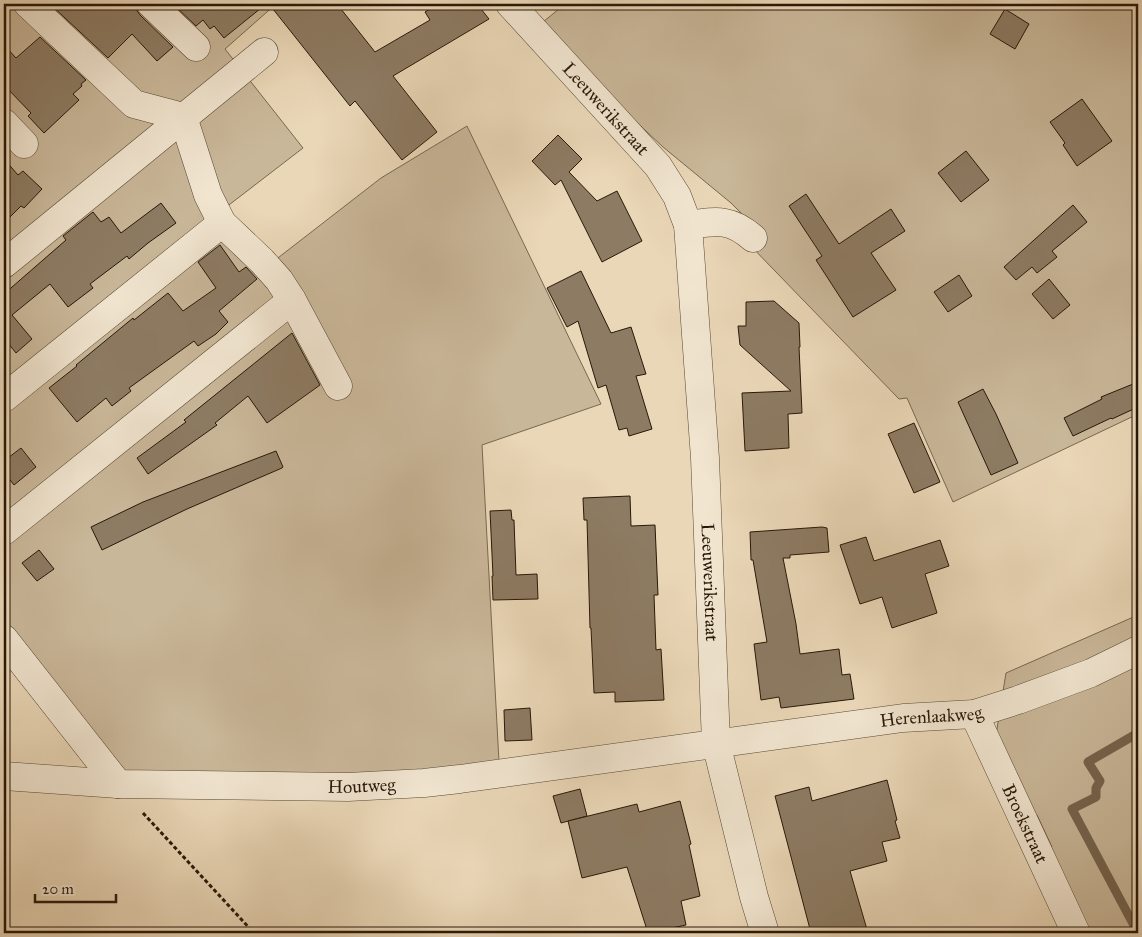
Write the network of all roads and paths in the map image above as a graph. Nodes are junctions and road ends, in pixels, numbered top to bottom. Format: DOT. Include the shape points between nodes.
graph roads {
  1 [pos="28,4"];
  2 [pos="151,4"];
  3 [pos="510,4"];
  4 [pos="196,47"];
  5 [pos="264,52"];
  6 [pos="183,118"];
  7 [pos="4,123"];
  8 [pos="24,144"];
  9 [pos="222,223"];
  10 [pos="688,225"];
  11 [pos="753,238"];
  12 [pos="4,264"];
  13 [pos="292,300"];
  14 [pos="338,386"];
  15 [pos="4,398"];
  16 [pos="4,531"];
  17 [pos="4,639"];
  18 [pos="1138,650"];
  19 [pos="974,714"];
  20 [pos="716,743"];
  21 [pos="4,776"];
  22 [pos="118,784"];
  23 [pos="254,933"];
  24 [pos="765,933"];
  25 [pos="1076,933"];
  1 -- 6 [label="street" via="134,104"];
  2 -- 4 [label="street"];
  3 -- 10 [label="street, Leeuwerikstraat" via="658,166 678,196"];
  5 -- 6 [label="street"];
  6 -- 9 [label="street" via="208,195"];
  6 -- 12 [label="street"];
  7 -- 8 [label="street"];
  9 -- 13 [label="street" via="262,261"];
  9 -- 15 [label="street"];
  10 -- 11 [label="street" via="715,221 732,224"];
  10 -- 20 [label="street, Leeuwerikstraat" via="705,458"];
  13 -- 14 [label="street"];
  13 -- 16 [label="street"];
  17 -- 22 [label="street"];
  18 -- 19 [label="street, Herenlaakweg" via="1091,673"];
  19 -- 20 [label="street, Herenlaakweg" via="903,718"];
  19 -- 25 [label="street, Broekstraat"];
  20 -- 22 [label="street, Houtweg" via="424,783 348,787"];
  20 -- 24 [label="street, Leeuwerikstraat"];
  21 -- 22 [label="street, Houtweg"];
  22 -- 23 [label="path"];
}
